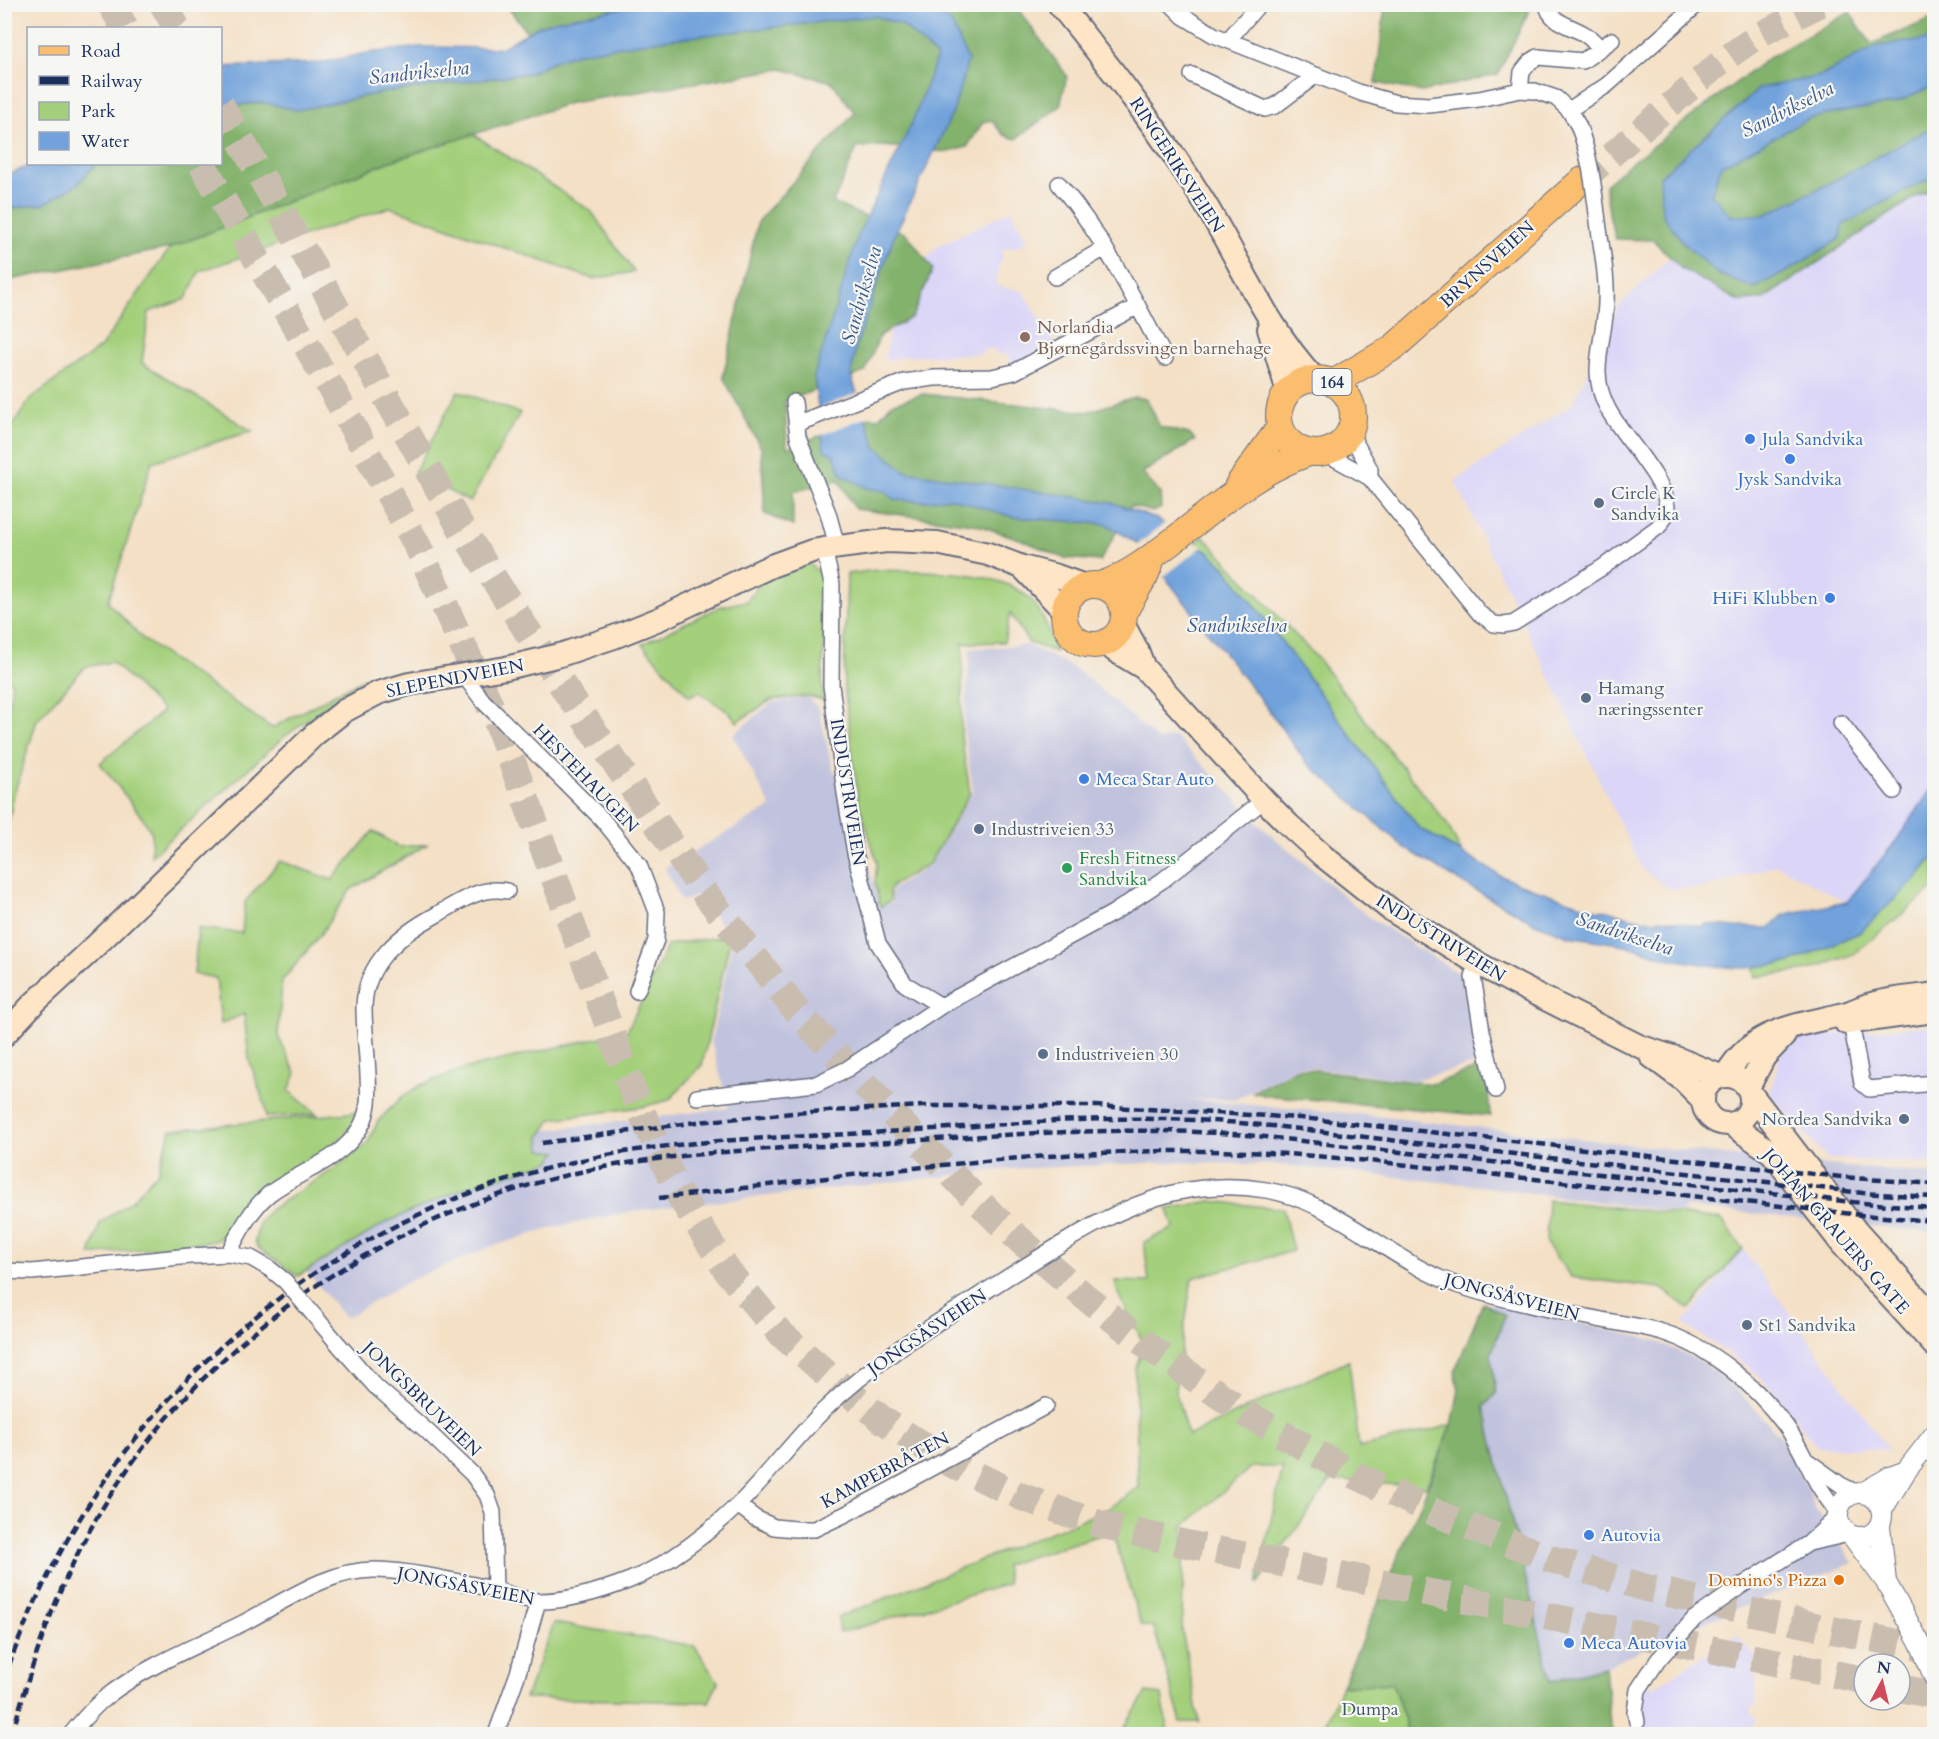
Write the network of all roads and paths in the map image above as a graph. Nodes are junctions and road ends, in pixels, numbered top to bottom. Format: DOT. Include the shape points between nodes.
graph roads {
  1 [pos="1059,4"];
  2 [pos="1171,4"];
  3 [pos="1259,4"];
  4 [pos="1546,4"];
  5 [pos="1698,4"];
  6 [pos="1229,39"];
  7 [pos="1192,75"];
  8 [pos="1316,75"];
  9 [pos="1520,90"];
  10 [pos="1569,110"];
  11 [pos="1581,181"];
  12 [pos="1059,184"];
  13 [pos="1105,248"];
  14 [pos="1055,277"];
  15 [pos="1261,304"];
  16 [pos="1138,306"];
  17 [pos="1394,347"];
  18 [pos="1166,358"];
  19 [pos="1324,381"];
  20 [pos="1288,392"];
  21 [pos="794,402"];
  22 [pos="1351,420"];
  23 [pos="802,422"];
  24 [pos="1280,427"];
  25 [pos="1317,453"];
  26 [pos="1370,478"];
  27 [pos="1222,502"];
  28 [pos="830,548"];
  29 [pos="1022,567"];
  30 [pos="1113,603"];
  31 [pos="1064,611"];
  32 [pos="463,674"];
  33 [pos="1841,723"];
  34 [pos="1892,789"];
  35 [pos="1264,800"];
  36 [pos="507,891"];
  37 [pos="1477,963"];
  38 [pos="637,991"];
  39 [pos="1935,994"];
  40 [pos="941,1006"];
  41 [pos="1935,1011"];
  42 [pos="1851,1022"];
  43 [pos="4,1035"];
  44 [pos="1639,1046"];
  45 [pos="1723,1076"];
  46 [pos="1935,1083"];
  47 [pos="1496,1090"];
  48 [pos="1750,1091"];
  49 [pos="697,1097"];
  50 [pos="1702,1099"];
  51 [pos="1731,1124"];
  52 [pos="228,1254"];
  53 [pos="4,1271"];
  54 [pos="1935,1317"];
  55 [pos="1935,1345"];
  56 [pos="1046,1406"];
  57 [pos="1934,1435"];
  58 [pos="1808,1461"];
  59 [pos="1906,1471"];
  60 [pos="1859,1493"];
  61 [pos="738,1505"];
  62 [pos="1838,1515"];
  63 [pos="1881,1518"];
  64 [pos="1850,1535"];
  65 [pos="1809,1543"];
  66 [pos="1886,1581"];
  67 [pos="495,1589"];
  68 [pos="538,1601"];
  69 [pos="1935,1677"];
  70 [pos="1637,1722"];
  71 [pos="71,1734"];
  72 [pos="496,1734"];
  1 -- 15 [label="main road, RINGERIKSVEIEN" via="1162,136"];
  2 -- 6 [label="street" via="1214,35"];
  3 -- 6 [label="street"];
  4 -- 9 [label="street" via="1558,21 1606,44 1583,60 1538,57 1522,72"];
  5 -- 10 [label="street" via="1607,86"];
  6 -- 8 [label="street"];
  7 -- 8 [label="street" via="1265,109 1275,106"];
  8 -- 9 [label="street" via="1361,93 1412,106"];
  9 -- 10 [label="street" via="1556,98"];
  10 -- 26 [label="street, bridge" via="1584,139 1607,283 1598,380 1608,410 1659,484 1667,505 1665,517 1658,527 1603,567 1514,623 1494,624 1480,614"];
  11 -- 17 [label="main road, BRYNSVEIEN / 164"];
  12 -- 13 [label="street"];
  13 -- 14 [label="street"];
  13 -- 16 [label="street"];
  15 -- 19 [label="main road, RINGERIKSVEIEN" via="1304,368"];
  15 -- 20 [label="main road, RINGERIKSVEIEN"];
  16 -- 18 [label="street"];
  16 -- 23 [label="street" via="1014,372 992,377 913,380"];
  17 -- 19 [label="main road, BRYNSVEIEN / 164"];
  17 -- 22 [label="main road, BRYNSVEIEN / 164" via="1363,389"];
  19 -- 20 [label="main road, 164" via="1301,382"];
  19 -- 22 [label="main road, 164" via="1346,393"];
  20 -- 24 [label="main road, 164" via="1280,406"];
  21 -- 23 [label="street"];
  22 -- 25 [label="main road, 164" via="1340,446"];
  22 -- 26 [label="street"];
  23 -- 28 [label="street" via="798,438 828,513"];
  24 -- 25 [label="main road" via="1294,447"];
  24 -- 27 [label="main road, 164"];
  25 -- 26 [label="street"];
  25 -- 27 [label="main road, 164" via="1288,460"];
  27 -- 30 [label="main road, 164" via="1153,556"];
  28 -- 29 [label="main road, INDUSTRIVEIEN" via="886,540 938,543"];
  28 -- 32 [label="main road, SLEPENDVEIEN" via="771,566 614,637 532,663"];
  28 -- 40 [label="street, INDUSTRIVEIEN" via="831,685 855,853 878,943 905,984"];
  29 -- 30 [label="main road, INDUSTRIVEIEN" via="1057,576"];
  29 -- 31 [label="main road, INDUSTRIVEIEN"];
  30 -- 31 [label="main road, 164" via="1071,596"];
  30 -- 31 [label="main road" via="1091,645 1076,640 1066,627"];
  30 -- 35 [label="main road, INDUSTRIVEIEN" via="1114,650 1144,668"];
  32 -- 38 [label="street, HESTEHAUGEN" via="483,702 602,819 639,865 657,912 656,940"];
  32 -- 43 [label="main road, SLEPENDVEIEN" via="378,693 330,721"];
  33 -- 34 [label="street"];
  35 -- 37 [label="main road, INDUSTRIVEIEN" via="1323,856 1391,910"];
  35 -- 40 [label="street" via="1113,914"];
  36 -- 52 [label="street" via="495,888 475,893 419,924 394,942 378,962 368,982 364,1005 369,1105 361,1126 351,1142 332,1157 269,1195 243,1226"];
  37 -- 44 [label="main road, INDUSTRIVEIEN"];
  37 -- 47 [label="street" via="1473,977"];
  39 -- 45 [label="main road" via="1877,1002 1781,1029 1739,1055"];
  40 -- 49 [label="street" via="847,1069 816,1084"];
  41 -- 42 [label="main road"];
  42 -- 46 [label="street" via="1863,1083 1869,1089"];
  42 -- 48 [label="main road" via="1782,1037 1764,1057"];
  44 -- 45 [label="main road, INDUSTRIVEIEN"];
  44 -- 50 [label="main road, INDUSTRIVEIEN"];
  45 -- 48 [label="main road" via="1738,1078"];
  45 -- 50 [label="main road" via="1710,1083"];
  48 -- 51 [label="main road" via="1751,1103 1746,1114"];
  48 -- 54 [label="main road, JOHAN GRAUERS GATE" via="1857,1232"];
  50 -- 51 [label="main road" via="1711,1118"];
  51 -- 55 [label="main road, JOHAN GRAUERS GATE" via="1772,1152 1842,1244"];
  52 -- 53 [label="street, JONGSBRUVEIEN" via="32,1272"];
  52 -- 67 [label="street, JONGSBRUVEIEN, bridge" via="251,1258 285,1281 375,1386 472,1474 493,1512"];
  56 -- 61 [label="street, KAMPEBRÅTEN" via="814,1528 774,1527"];
  57 -- 59 [label="street"];
  58 -- 60 [label="street, JONGSÅSVEIEN"];
  58 -- 61 [label="street, JONGSÅSVEIEN" via="1786,1426 1744,1381 1690,1343 1663,1332 1529,1305 1463,1287 1418,1268 1325,1210 1268,1190 1220,1188 1173,1193 1107,1219 935,1323 857,1379"];
  58 -- 62 [label="street, JONGSÅSVEIEN"];
  59 -- 60 [label="street"];
  59 -- 63 [label="street"];
  60 -- 62 [label="street" via="1846,1498"];
  60 -- 63 [label="street" via="1875,1498"];
  61 -- 68 [label="street, JONGSÅSVEIEN" via="690,1545 636,1578 600,1591"];
  62 -- 64 [label="street" via="1841,1527"];
  62 -- 65 [label="street"];
  63 -- 64 [label="street" via="1868,1536"];
  63 -- 66 [label="street"];
  64 -- 65 [label="street"];
  64 -- 66 [label="street"];
  65 -- 70 [label="street" via="1694,1619 1638,1690"];
  66 -- 69 [label="street"];
  67 -- 68 [label="street, JONGSÅSVEIEN"];
  67 -- 71 [label="street, JONGSÅSVEIEN" via="379,1570 336,1577 155,1665 107,1696"];
  68 -- 72 [label="street"];
}
